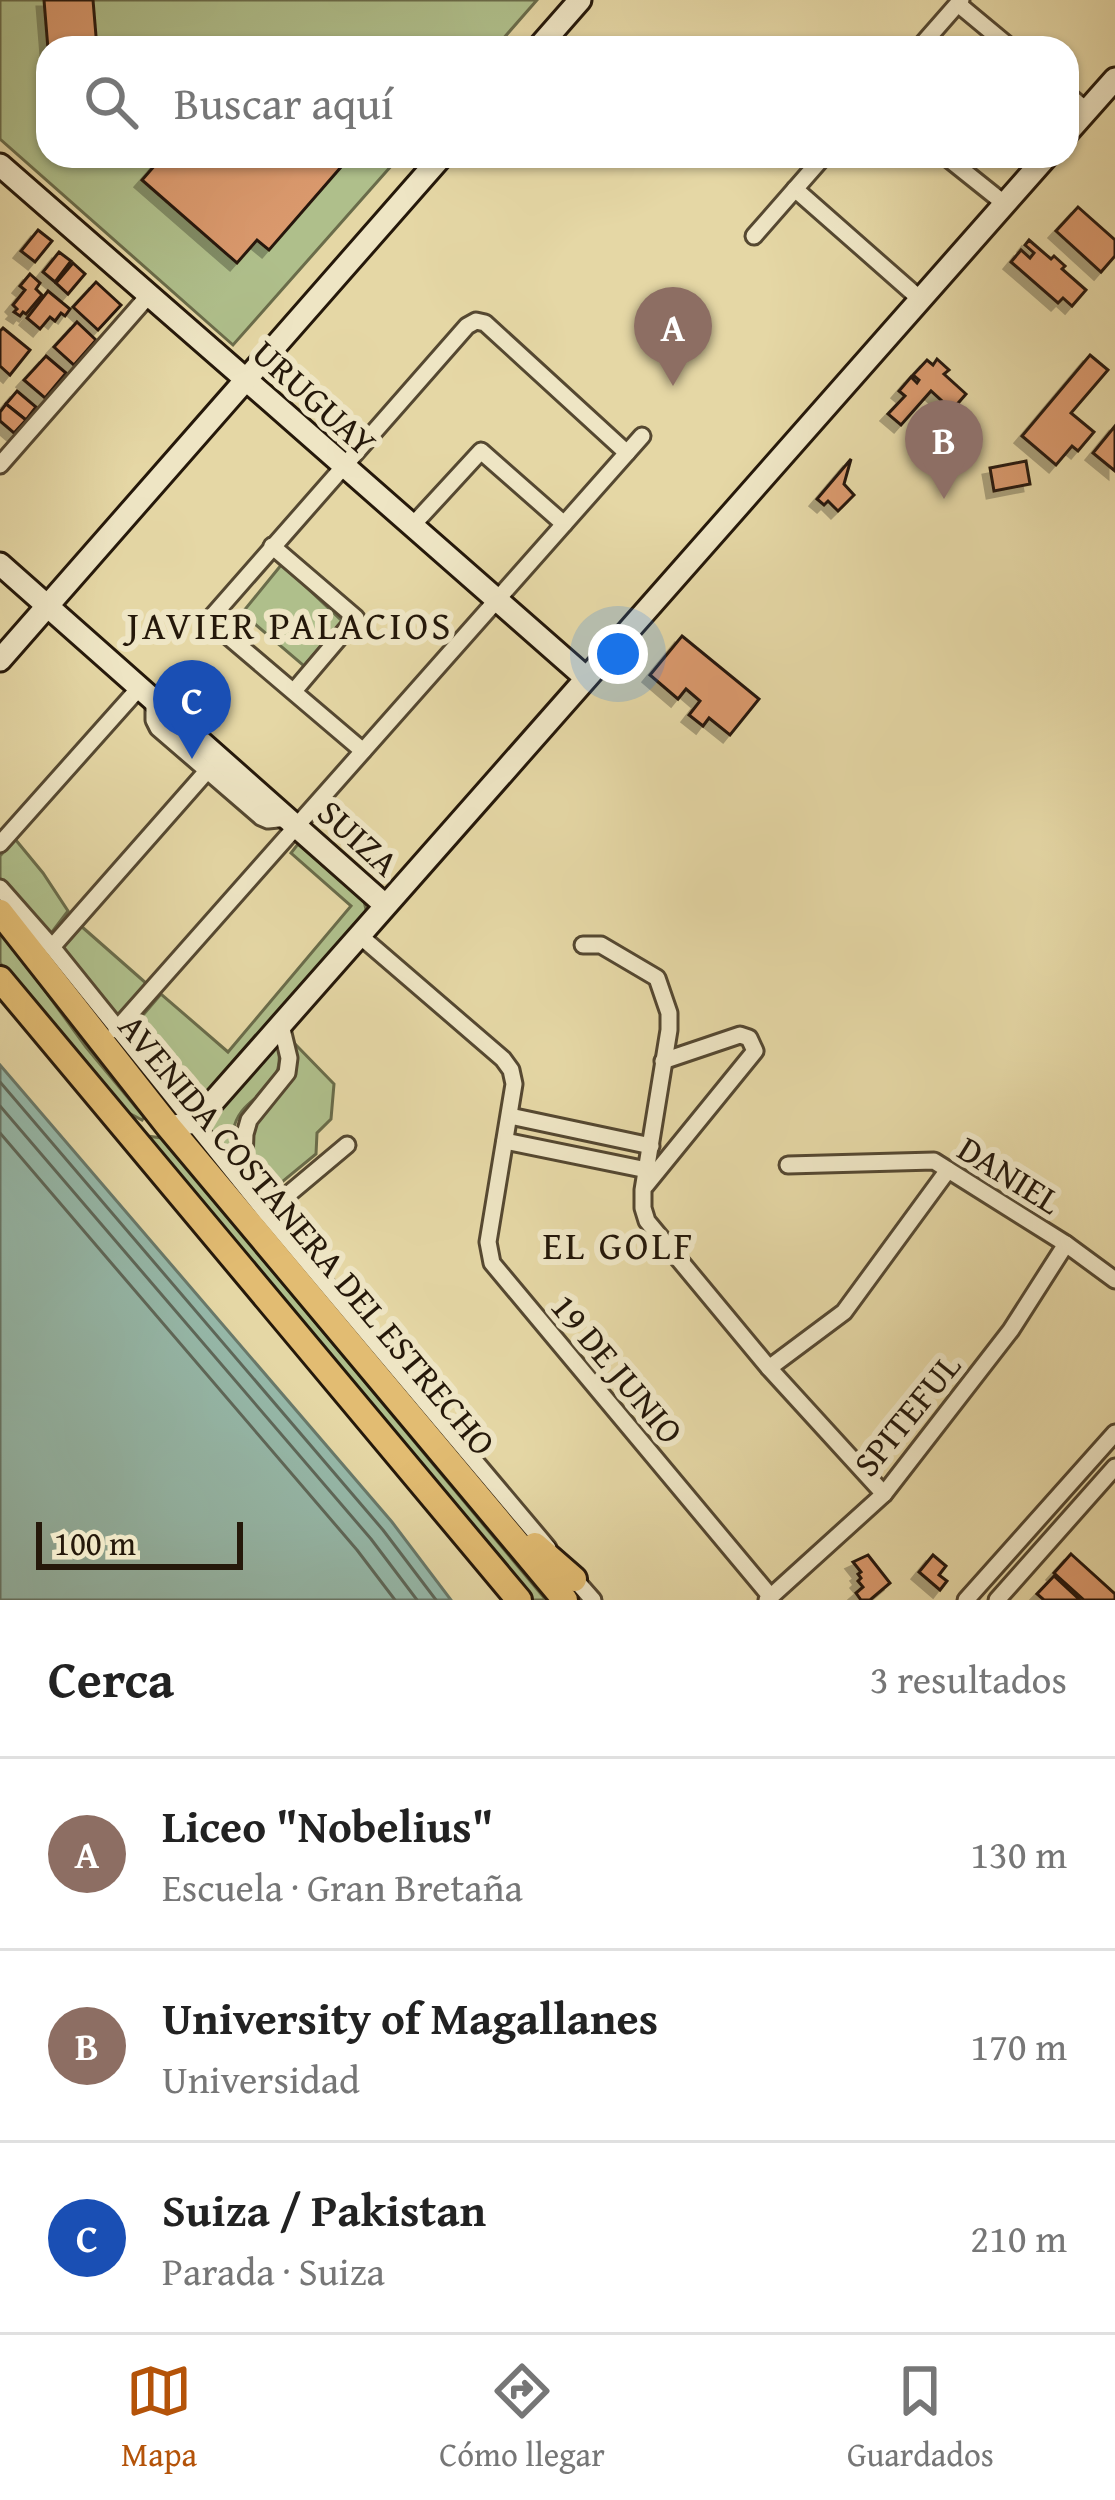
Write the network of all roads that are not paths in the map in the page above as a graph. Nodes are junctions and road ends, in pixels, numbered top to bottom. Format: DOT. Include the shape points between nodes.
graph roads {
  1 [pos="580,0"];
  2 [pos="960,2"];
  3 [pos="548,36"];
  4 [pos="930,36"];
  5 [pos="998,36"];
  6 [pos="1115,79"];
  7 [pos="1079,104"];
  8 [pos="1087,111"];
  9 [pos="1079,120"];
  10 [pos="0,165"];
  11 [pos="431,168"];
  12 [pos="813,168"];
  13 [pos="960,168"];
  14 [pos="1036,168"];
  15 [pos="795,189"];
  16 [pos="1004,204"];
  17 [pos="754,236"];
  18 [pos="149,295"];
  19 [pos="920,299"];
  20 [pos="246,378"];
  21 [pos="642,436"];
  22 [pos="627,452"];
  23 [pos="0,465"];
  24 [pos="343,466"];
  25 [pos="564,524"];
  26 [pos="412,526"];
  27 [pos="272,546"];
  28 [pos="0,564"];
  29 [pos="497,600"];
  30 [pos="48,605"];
  31 [pos="0,660"];
  32 [pos="586,678"];
  33 [pos="294,691"];
  34 [pos="147,693"];
  35 [pos="363,752"];
  36 [pos="207,771"];
  37 [pos="292,822"];
  38 [pos="0,844"];
  39 [pos="0,888"];
  40 [pos="385,905"];
  41 [pos="0,912"];
  42 [pos="359,935"];
  43 [pos="583,945"];
  44 [pos="52,946"];
  45 [pos="0,979"];
  46 [pos="281,1025"];
  47 [pos="116,1030"];
  48 [pos="663,1061"];
  49 [pos="109,1106"];
  50 [pos="510,1116"];
  51 [pos="182,1125"];
  52 [pos="505,1141"];
  53 [pos="347,1145"];
  54 [pos="651,1146"];
  55 [pos="244,1160"];
  56 [pos="788,1165"];
  57 [pos="646,1170"];
  58 [pos="948,1170"];
  59 [pos="643,1190"];
  60 [pos="266,1214"];
  61 [pos="1066,1244"];
  62 [pos="1115,1280"];
  63 [pos="769,1368"];
  64 [pos="1115,1433"];
  65 [pos="1115,1467"];
  66 [pos="884,1494"];
  67 [pos="569,1590"];
  68 [pos="769,1598"];
  69 [pos="519,1600"];
  70 [pos="592,1600"];
  71 [pos="966,1600"];
  72 [pos="997,1600"];
  1 -- 3 [label="street"];
  2 -- 4 [label="street"];
  2 -- 5 [label="street"];
  6 -- 8 [label="street"];
  7 -- 8 [label="street"];
  8 -- 9 [label="street"];
  10 -- 18 [label="street, URUGUAY"];
  11 -- 20 [label="street"];
  12 -- 15 [label="street"];
  13 -- 16 [label="street"];
  14 -- 16 [label="street"];
  15 -- 17 [label="street"];
  15 -- 19 [label="street"];
  16 -- 19 [label="street"];
  18 -- 20 [label="street, URUGUAY"];
  18 -- 23 [label="street"];
  19 -- 32 [label="street"];
  20 -- 24 [label="street, URUGUAY"];
  20 -- 30 [label="street"];
  21 -- 22 [label="street"];
  22 -- 24 [label="street" via="476,321"];
  22 -- 25 [label="street"];
  24 -- 26 [label="street, URUGUAY"];
  24 -- 27 [label="street"];
  25 -- 26 [label="street" via="481,451"];
  25 -- 29 [label="street"];
  26 -- 29 [label="street, URUGUAY"];
  27 -- 33 [label="street" via="356,618"];
  27 -- 33 [label="street" via="209,620"];
  28 -- 30 [label="street, SUIZA"];
  29 -- 32 [label="street, URUGUAY"];
  29 -- 35 [label="street"];
  30 -- 31 [label="street"];
  30 -- 34 [label="street, SUIZA"];
  32 -- 40 [label="street"];
  33 -- 35 [label="street"];
  34 -- 36 [label="street, SUIZA" via="158,728"];
  34 -- 37 [label="street, SUIZA"];
  34 -- 38 [label="street"];
  35 -- 37 [label="street"];
  36 -- 37 [label="street, SUIZA" via="261,818"];
  36 -- 44 [label="street"];
  37 -- 40 [label="street, SUIZA"];
  37 -- 47 [label="street"];
  39 -- 44 [label="street"];
  40 -- 42 [label="street"];
  41 -- 51 [label="main road, AVENIDA COSTANERA DEL ESTRECHO"];
  42 -- 46 [label="street"];
  42 -- 50 [label="street, 19 DE JUNIO" via="508,1064"];
  43 -- 48 [label="street" via="601,945 657,978 669,1013"];
  44 -- 47 [label="street"];
  45 -- 49 [label="main road, AVENIDA COSTANERA DEL ESTRECHO"];
  46 -- 51 [label="street"];
  46 -- 55 [label="street" via="287,1073 249,1120"];
  47 -- 51 [label="street"];
  48 -- 54 [label="street"];
  48 -- 59 [label="street" via="740,1035 755,1051"];
  49 -- 51 [label="main road" via="141,1124"];
  49 -- 69 [label="main road, AVENIDA COSTANERA DEL ESTRECHO"];
  50 -- 52 [label="street, 19 DE JUNIO"];
  50 -- 54 [label="street"];
  51 -- 60 [label="street"];
  51 -- 67 [label="main road, AVENIDA COSTANERA DEL ESTRECHO" via="482,1499"];
  52 -- 57 [label="street"];
  52 -- 68 [label="street, 19 DE JUNIO" via="488,1242 492,1263"];
  53 -- 60 [label="street"];
  54 -- 57 [label="street"];
  56 -- 58 [label="street, DANIEL" via="926,1159"];
  57 -- 59 [label="street"];
  58 -- 61 [label="street, DANIEL"];
  58 -- 63 [label="street" via="844,1312"];
  59 -- 63 [label="street" via="647,1221"];
  60 -- 67 [label="street"];
  61 -- 62 [label="street, DANIEL"];
  61 -- 66 [label="street, SPITEFUL" via="1011,1330"];
  63 -- 66 [label="street"];
  64 -- 71 [label="street"];
  65 -- 72 [label="street"];
  66 -- 68 [label="street, SPITEFUL"];
  67 -- 70 [label="street"];
}
